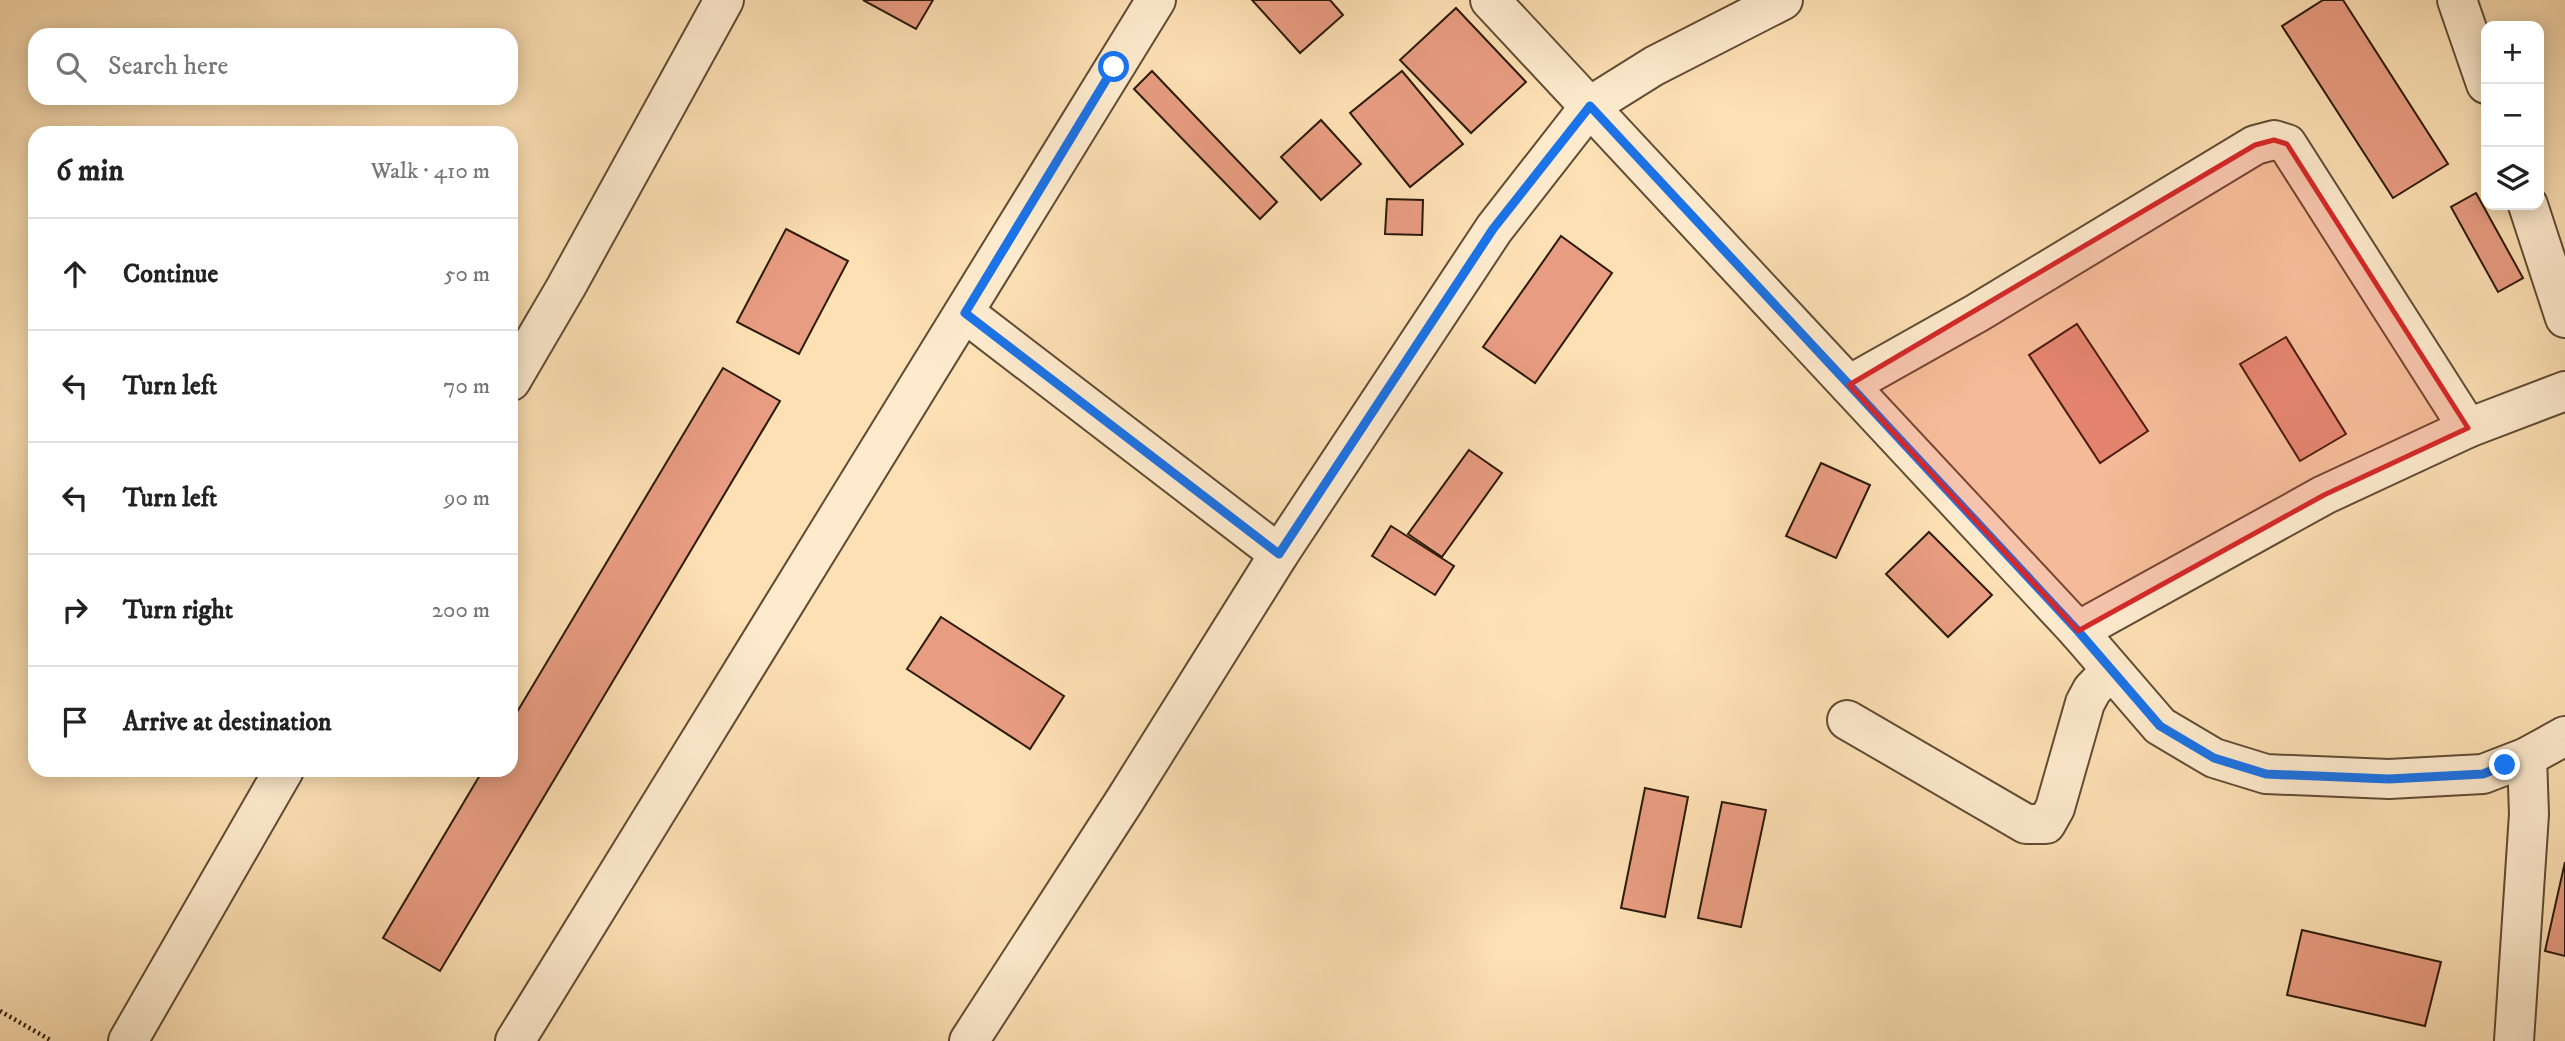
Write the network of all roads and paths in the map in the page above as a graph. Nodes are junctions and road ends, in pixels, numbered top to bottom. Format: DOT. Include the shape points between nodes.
graph roads {
  1 [pos="724,0"];
  2 [pos="1156,0"];
  3 [pos="1490,0"];
  4 [pos="1783,0"];
  5 [pos="2457,0"];
  6 [pos="2486,84"];
  7 [pos="1590,106"];
  8 [pos="2530,210"];
  9 [pos="965,313"];
  10 [pos="2565,318"];
  11 [pos="518,370"];
  12 [pos="1849,385"];
  13 [pos="2565,391"];
  14 [pos="2468,428"];
  15 [pos="1279,554"];
  16 [pos="2078,631"];
  17 [pos="2111,670"];
  18 [pos="1847,720"];
  19 [pos="2565,736"];
  20 [pos="2527,757"];
  21 [pos="280,777"];
  22 [pos="0,1012"];
  23 [pos="52,1041"];
  24 [pos="128,1041"];
  25 [pos="515,1041"];
  26 [pos="969,1041"];
  27 [pos="2514,1041"];
  1 -- 11 [label="street"];
  2 -- 9 [label="street"];
  3 -- 7 [label="street"];
  4 -- 7 [label="street" via="1654,66"];
  5 -- 6 [label="street"];
  7 -- 12 [label="street"];
  7 -- 15 [label="street" via="1493,229"];
  8 -- 10 [label="street"];
  9 -- 15 [label="street"];
  9 -- 25 [label="street"];
  12 -- 14 [label="street" via="2255,145 2274,140 2287,144"];
  12 -- 16 [label="street"];
  13 -- 14 [label="street"];
  14 -- 16 [label="street" via="2324,495"];
  15 -- 26 [label="street"];
  16 -- 17 [label="street"];
  17 -- 18 [label="street" via="2085,703 2046,824 2026,824"];
  17 -- 20 [label="street" via="2160,726 2214,758 2266,774 2389,779 2483,774"];
  19 -- 20 [label="street"];
  20 -- 27 [label="street" via="2529,814"];
  21 -- 24 [label="street"];
  22 -- 23 [label="path"];
}
